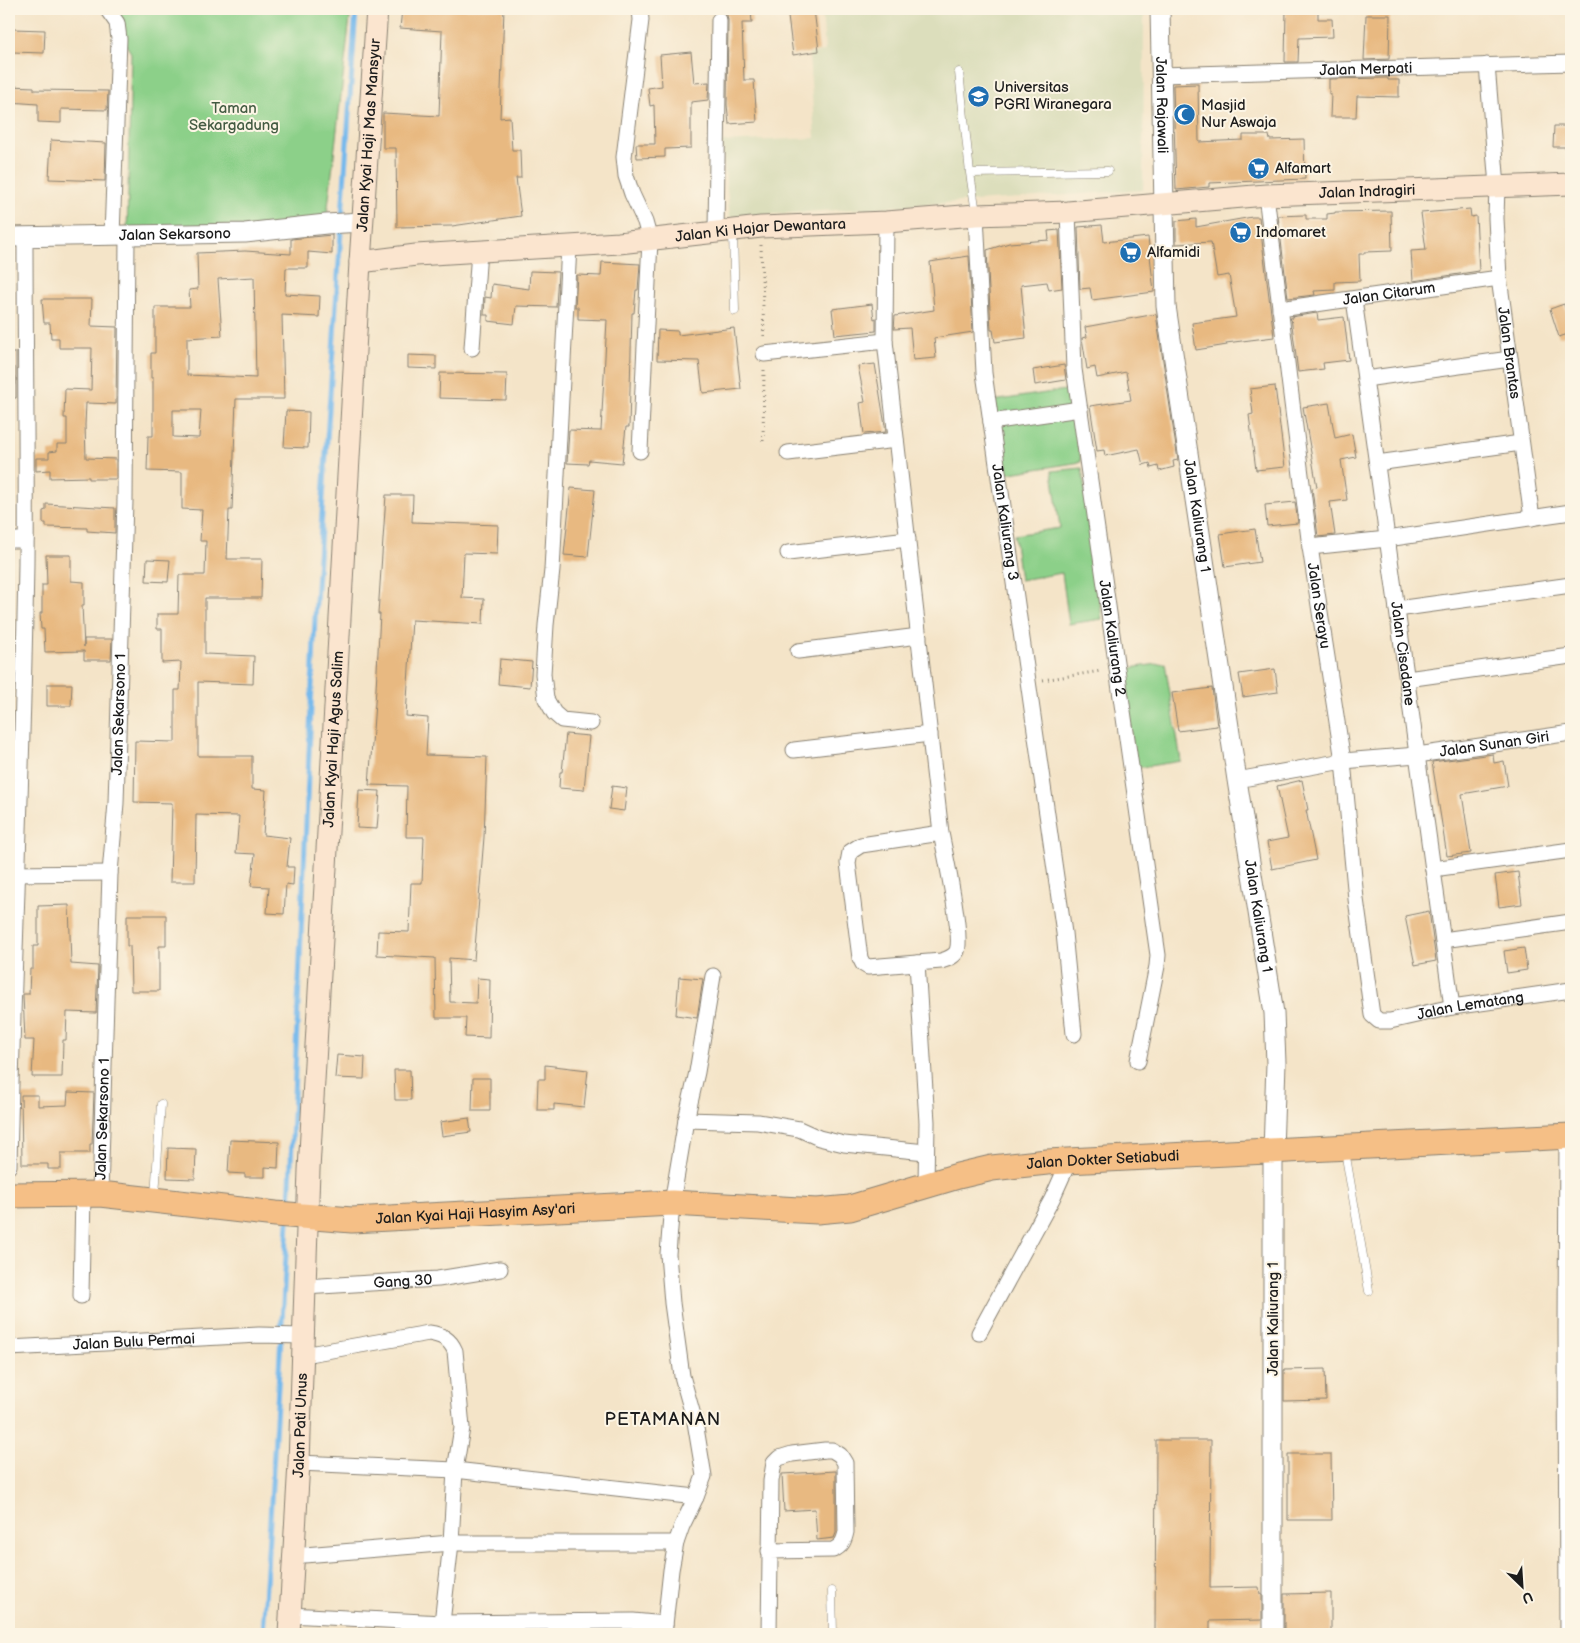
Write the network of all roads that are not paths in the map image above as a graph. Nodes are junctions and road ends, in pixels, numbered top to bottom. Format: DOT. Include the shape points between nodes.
graph roads {
  1 [pos="107,9"];
  2 [pos="377,9"];
  3 [pos="640,9"];
  4 [pos="1160,9"];
  5 [pos="719,20"];
  6 [pos="1571,63"];
  7 [pos="1488,65"];
  8 [pos="959,72"];
  9 [pos="1161,75"];
  10 [pos="1108,171"];
  11 [pos="970,173"];
  12 [pos="1571,184"];
  13 [pos="1497,186"];
  14 [pos="1266,195"];
  15 [pos="1164,203"];
  16 [pos="1068,212"];
  17 [pos="976,215"];
  18 [pos="359,222"];
  19 [pos="886,222"];
  20 [pos="725,230"];
  21 [pos="120,236"];
  22 [pos="17,237"];
  23 [pos="663,238"];
  24 [pos="569,246"];
  25 [pos="479,252"];
  26 [pos="360,262"];
  27 [pos="1499,278"];
  28 [pos="1354,299"];
  29 [pos="1280,308"];
  30 [pos="735,311"];
  31 [pos="885,341"];
  32 [pos="472,348"];
  33 [pos="764,354"];
  34 [pos="1510,359"];
  35 [pos="1366,379"];
  36 [pos="1080,409"];
  37 [pos="991,422"];
  38 [pos="896,440"];
  39 [pos="1521,443"];
  40 [pos="640,451"];
  41 [pos="788,453"];
  42 [pos="1377,463"];
  43 [pos="1571,512"];
  44 [pos="1532,518"];
  45 [pos="908,539"];
  46 [pos="1387,539"];
  47 [pos="9,540"];
  48 [pos="26,540"];
  49 [pos="1310,547"];
  50 [pos="788,553"];
  51 [pos="1571,584"];
  52 [pos="1397,609"];
  53 [pos="919,636"];
  54 [pos="798,651"];
  55 [pos="1571,660"];
  56 [pos="1407,679"];
  57 [pos="591,724"];
  58 [pos="1571,733"];
  59 [pos="930,734"];
  60 [pos="794,750"];
  61 [pos="1417,755"];
  62 [pos="1343,761"];
  63 [pos="1237,780"];
  64 [pos="941,833"];
  65 [pos="1571,850"];
  66 [pos="1433,869"];
  67 [pos="13,873"];
  68 [pos="110,873"];
  69 [pos="1571,922"];
  70 [pos="1443,940"];
  71 [pos="917,964"];
  72 [pos="712,976"];
  73 [pos="1571,990"];
  74 [pos="1452,1007"];
  75 [pos="1372,1015"];
  76 [pos="1074,1034"];
  77 [pos="1138,1061"];
  78 [pos="162,1104"];
  79 [pos="686,1120"];
  80 [pos="1569,1136"];
  81 [pos="1344,1147"];
  82 [pos="1273,1150"];
  83 [pos="926,1152"];
  84 [pos="1069,1161"];
  85 [pos="9,1166"];
  86 [pos="926,1185"];
  87 [pos="92,1194"];
  88 [pos="9,1195"];
  89 [pos="154,1200"];
  90 [pos="672,1203"];
  91 [pos="631,1206"];
  92 [pos="295,1215"];
  93 [pos="500,1269"];
  94 [pos="304,1287"];
  95 [pos="1369,1291"];
  96 [pos="81,1296"];
  97 [pos="979,1333"];
  98 [pos="297,1342"];
  99 [pos="9,1348"];
  100 [pos="298,1462"];
  101 [pos="455,1470"];
  102 [pos="696,1497"];
  103 [pos="451,1543"];
  104 [pos="676,1543"];
  105 [pos="769,1551"];
  106 [pos="292,1556"];
  107 [pos="832,1591"];
  108 [pos="289,1624"];
  109 [pos="661,1627"];
  110 [pos="442,1629"];
  111 [pos="769,1634"];
  112 [pos="833,1634"];
  113 [pos="1273,1634"];
  114 [pos="1567,1634"];
  1 -- 21 [label="street, Jalan Sekarsono 1" via="116,23 119,39"];
  2 -- 18 [label="main road, Jalan Kyai Haji Mas Mansyur"];
  3 -- 23 [label="street" via="624,157 626,176 645,222"];
  4 -- 9 [label="street, Jalan Rajawali"];
  5 -- 20 [label="street"];
  6 -- 7 [label="street, Jalan Merpati"];
  7 -- 9 [label="street, Jalan Merpati"];
  7 -- 13 [label="street, Jalan Brantas"];
  8 -- 11 [label="lane"];
  9 -- 15 [label="street, Jalan Rajawali"];
  10 -- 11 [label="lane"];
  11 -- 17 [label="lane"];
  12 -- 13 [label="main road, Jalan Indragiri"];
  13 -- 14 [label="main road, Jalan Indragiri"];
  13 -- 27 [label="street, Jalan Brantas"];
  14 -- 15 [label="main road, Jalan Indragiri"];
  14 -- 29 [label="street, Jalan Serayu"];
  15 -- 16 [label="main road, Jalan Ki Hajar Dewantara"];
  15 -- 63 [label="street, Jalan Kaliurang 1" via="1166,306"];
  16 -- 17 [label="main road, Jalan Ki Hajar Dewantara"];
  16 -- 36 [label="street, Jalan Kaliurang 2" via="1074,369"];
  17 -- 19 [label="main road, Jalan Ki Hajar Dewantara"];
  17 -- 37 [label="street, Jalan Kaliurang 3" via="984,373"];
  18 -- 21 [label="street, Jalan Sekarsono" via="245,233"];
  18 -- 26 [label="main road, Jalan Kyai Haji Mas Mansyur"];
  19 -- 20 [label="main road, Jalan Ki Hajar Dewantara"];
  19 -- 31 [label="street"];
  20 -- 23 [label="main road, Jalan Ki Hajar Dewantara"];
  20 -- 30 [label="lane"];
  21 -- 22 [label="street, Jalan Sekarsono"];
  21 -- 68 [label="street, Jalan Sekarsono 1" via="125,501 116,803"];
  22 -- 48 [label="street"];
  23 -- 24 [label="main road, Jalan Ki Hajar Dewantara"];
  23 -- 40 [label="street"];
  24 -- 25 [label="main road, Jalan Ki Hajar Dewantara"];
  24 -- 57 [label="street" via="552,570 543,674 546,699 554,713 562,720"];
  25 -- 26 [label="main road, Jalan Ki Hajar Dewantara"];
  25 -- 32 [label="street"];
  26 -- 92 [label="main road, Jalan Kyai Haji Agus Salim" via="309,1170"];
  27 -- 28 [label="street, Jalan Citarum"];
  27 -- 34 [label="street, Jalan Brantas"];
  28 -- 29 [label="street, Jalan Citarum"];
  28 -- 35 [label="street, Jalan Cisadane"];
  29 -- 49 [label="street, Jalan Serayu"];
  31 -- 33 [label="street"];
  31 -- 38 [label="street"];
  34 -- 35 [label="street"];
  34 -- 39 [label="street, Jalan Brantas"];
  35 -- 42 [label="street, Jalan Cisadane"];
  36 -- 37 [label="street"];
  36 -- 77 [label="street, Jalan Kaliurang 2" via="1158,954"];
  37 -- 76 [label="street, Jalan Kaliurang 3" via="1064,933"];
  38 -- 41 [label="street"];
  38 -- 45 [label="street"];
  39 -- 42 [label="street"];
  39 -- 44 [label="street, Jalan Brantas"];
  42 -- 46 [label="street, Jalan Cisadane"];
  43 -- 44 [label="street"];
  44 -- 46 [label="street"];
  45 -- 50 [label="street"];
  45 -- 53 [label="street"];
  46 -- 49 [label="street"];
  46 -- 52 [label="street, Jalan Cisadane"];
  47 -- 48 [label="street"];
  48 -- 67 [label="street" via="21,768"];
  49 -- 62 [label="street, Jalan Serayu"];
  51 -- 52 [label="street"];
  52 -- 56 [label="street, Jalan Cisadane"];
  53 -- 54 [label="street"];
  53 -- 59 [label="street"];
  55 -- 56 [label="street"];
  56 -- 61 [label="street, Jalan Cisadane"];
  58 -- 61 [label="street, Jalan Sunan Giri"];
  59 -- 60 [label="street"];
  59 -- 64 [label="street"];
  61 -- 62 [label="street, Jalan Sunan Giri"];
  61 -- 66 [label="street, Jalan Cisadane"];
  62 -- 63 [label="street, Jalan Sunan Giri"];
  62 -- 75 [label="street, Jalan Serayu" via="1356,899"];
  63 -- 82 [label="street, Jalan Kaliurang 1" via="1274,1013"];
  64 -- 71 [label="street" via="958,943 950,958"];
  64 -- 71 [label="street" via="861,845 850,852 848,862 863,964 875,968"];
  65 -- 66 [label="street"];
  66 -- 70 [label="street, Jalan Cisadane"];
  67 -- 68 [label="street"];
  67 -- 85 [label="street"];
  68 -- 87 [label="street, Jalan Sekarsono 1"];
  69 -- 70 [label="street"];
  70 -- 74 [label="street, Jalan Cisadane"];
  71 -- 83 [label="street"];
  72 -- 79 [label="street"];
  73 -- 74 [label="street, Jalan Lematang"];
  74 -- 75 [label="street, Jalan Lematang" via="1390,1021 1379,1021"];
  78 -- 89 [label="lane"];
  79 -- 83 [label="street" via="758,1122 799,1129 844,1144"];
  79 -- 90 [label="street"];
  80 -- 81 [label="highway, Jalan Dokter Setiabudi"];
  80 -- 114 [label="street"];
  81 -- 82 [label="highway, Jalan Dokter Setiabudi"];
  81 -- 95 [label="lane"];
  82 -- 84 [label="highway, Jalan Dokter Setiabudi"];
  82 -- 113 [label="street, Jalan Kaliurang 1"];
  83 -- 86 [label="street"];
  84 -- 86 [label="highway, Jalan Dokter Setiabudi" via="992,1168"];
  84 -- 97 [label="street" via="1052,1199"];
  86 -- 90 [label="highway, Jalan Dokter Setiabudi" via="850,1208 818,1211"];
  87 -- 88 [label="highway, Jalan Kyai Haji Hasyim Asy'ari"];
  87 -- 89 [label="highway, Jalan Kyai Haji Hasyim Asy'ari"];
  87 -- 96 [label="street, Jalan Sekarsono 1"];
  89 -- 92 [label="highway, Jalan Kyai Haji Hasyim Asy'ari"];
  90 -- 91 [label="highway, Jalan Dokter Setiabudi"];
  90 -- 102 [label="street" via="668,1254 672,1302 682,1376 695,1422 704,1476"];
  91 -- 92 [label="highway, Jalan Kyai Haji Hasyim Asy'ari" via="352,1220"];
  92 -- 94 [label="main road, Jalan Pati Unus"];
  93 -- 94 [label="street, Gang 30" via="438,1279"];
  94 -- 98 [label="main road, Jalan Pati Unus"];
  98 -- 99 [label="street, Jalan Bulu Permai" via="259,1336"];
  98 -- 100 [label="main road, Jalan Pati Unus"];
  98 -- 101 [label="street, Jalan Bulu Permai" via="429,1333 440,1334 451,1342 455,1351 462,1428"];
  100 -- 101 [label="street"];
  100 -- 106 [label="main road, Jalan Pati Unus"];
  101 -- 102 [label="street"];
  101 -- 103 [label="street"];
  102 -- 104 [label="street"];
  103 -- 104 [label="street"];
  103 -- 106 [label="street"];
  103 -- 110 [label="street"];
  104 -- 109 [label="street"];
  105 -- 105 [label="street" via="833,1550 840,1547 846,1532 845,1475 840,1455 832,1450 816,1451 792,1454 774,1463"];
  105 -- 111 [label="street"];
  106 -- 108 [label="main road, Jalan Pati Unus"];
  107 -- 112 [label="lane"];
  108 -- 110 [label="street"];
  109 -- 110 [label="street" via="633,1621"];
}
